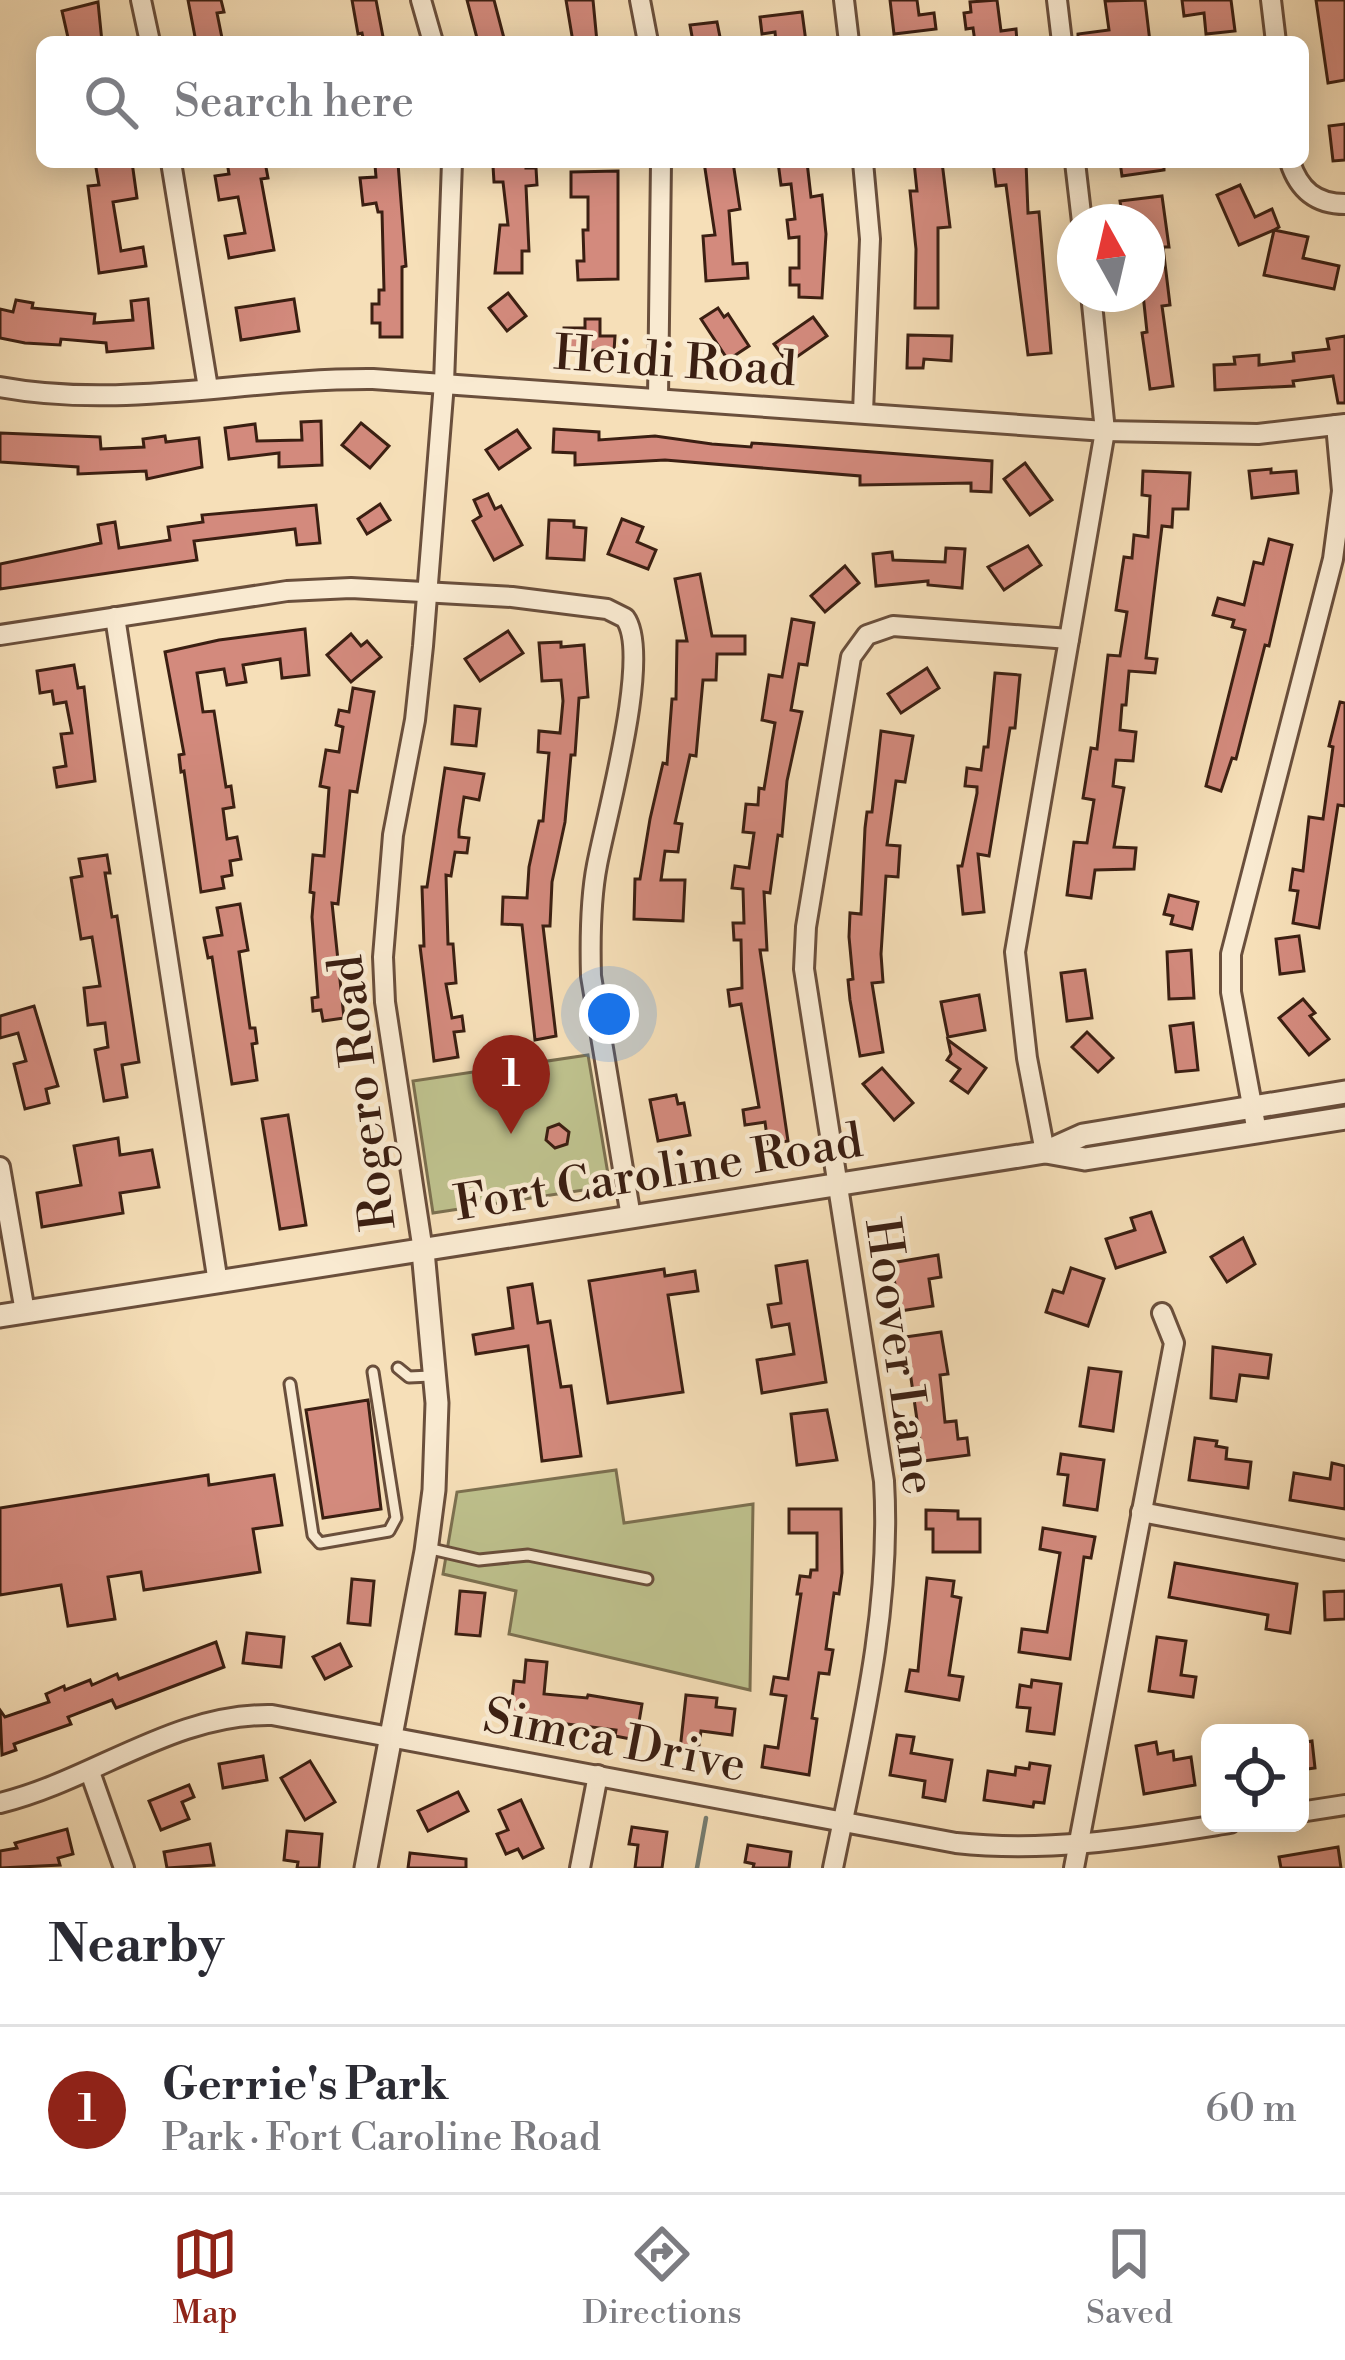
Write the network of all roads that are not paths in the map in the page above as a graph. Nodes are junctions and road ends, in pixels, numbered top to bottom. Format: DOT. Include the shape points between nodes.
graph roads {
  1 [pos="141,0"];
  2 [pos="421,0"];
  3 [pos="640,0"];
  4 [pos="844,0"];
  5 [pos="1057,0"];
  6 [pos="1271,0"];
  7 [pos="149,36"];
  8 [pos="431,36"];
  9 [pos="647,36"];
  10 [pos="847,36"];
  11 [pos="1061,36"];
  12 [pos="1275,36"];
  13 [pos="172,168"];
  14 [pos="452,168"];
  15 [pos="661,168"];
  16 [pos="864,168"];
  17 [pos="1076,168"];
  18 [pos="1294,168"];
  19 [pos="1080,204"];
  20 [pos="1345,205"];
  21 [pos="1093,312"];
  22 [pos="444,383"];
  23 [pos="0,387"];
  24 [pos="208,388"];
  25 [pos="658,398"];
  26 [pos="863,412"];
  27 [pos="1341,425"];
  28 [pos="1105,431"];
  29 [pos="427,590"];
  30 [pos="115,616"];
  31 [pos="0,635"];
  32 [pos="1070,640"];
  33 [pos="1345,1092"];
  34 [pos="1252,1107"];
  35 [pos="1345,1118"];
  36 [pos="1256,1132"];
  37 [pos="1046,1152"];
  38 [pos="0,1167"];
  39 [pos="839,1184"];
  40 [pos="631,1217"];
  41 [pos="423,1251"];
  42 [pos="218,1282"];
  43 [pos="25,1312"];
  44 [pos="1162,1313"];
  45 [pos="0,1316"];
  46 [pos="398,1368"];
  47 [pos="373,1372"];
  48 [pos="436,1376"];
  49 [pos="290,1384"];
  50 [pos="1142,1512"];
  51 [pos="427,1548"];
  52 [pos="1345,1550"];
  53 [pos="646,1579"];
  54 [pos="392,1735"];
  55 [pos="90,1772"];
  56 [pos="598,1775"];
  57 [pos="0,1803"];
  58 [pos="1345,1805"];
  59 [pos="1309,1811"];
  60 [pos="842,1822"];
  61 [pos="1201,1828"];
  62 [pos="1078,1847"];
  63 [pos="124,1868"];
  64 [pos="366,1868"];
  65 [pos="580,1868"];
  66 [pos="832,1868"];
  67 [pos="1074,1868"];
  1 -- 7 [label="street"];
  2 -- 8 [label="street"];
  3 -- 9 [label="street"];
  4 -- 10 [label="street"];
  5 -- 11 [label="street"];
  6 -- 12 [label="street"];
  13 -- 24 [label="street"];
  14 -- 22 [label="street, Rogero Road"];
  15 -- 25 [label="street"];
  16 -- 26 [label="street" via="870,239"];
  17 -- 19 [label="street"];
  18 -- 20 [label="street" via="1306,192"];
  21 -- 28 [label="street"];
  22 -- 24 [label="street, Heidi Road" via="325,378"];
  22 -- 25 [label="street, Heidi Road"];
  22 -- 29 [label="street, Rogero Road"];
  23 -- 24 [label="street, Heidi Road" via="86,397"];
  25 -- 26 [label="street, Heidi Road"];
  26 -- 28 [label="street, Heidi Road"];
  27 -- 28 [label="street, Heidi Road" via="1221,435"];
  27 -- 34 [label="street" via="1333,559 1232,954"];
  28 -- 32 [label="street"];
  29 -- 30 [label="street" via="286,591"];
  29 -- 40 [label="street" via="607,609 625,618 634,640 590,943"];
  29 -- 41 [label="street, Rogero Road" via="382,957"];
  30 -- 31 [label="street"];
  30 -- 42 [label="street"];
  32 -- 37 [label="street" via="1015,952"];
  32 -- 39 [label="street, Hoover Lane" via="893,626 867,635 851,657 804,943"];
  33 -- 34 [label="street, Fort Caroline Road"];
  34 -- 36 [label="street"];
  34 -- 37 [label="street, Fort Caroline Road" via="1083,1135"];
  35 -- 36 [label="street, Fort Caroline Road"];
  36 -- 37 [label="street, Fort Caroline Road" via="1085,1159"];
  37 -- 39 [label="street, Fort Caroline Road"];
  38 -- 43 [label="street"];
  39 -- 40 [label="street, Fort Caroline Road"];
  39 -- 60 [label="street, Hoover Lane" via="887,1538"];
  40 -- 41 [label="street, Fort Caroline Road"];
  41 -- 42 [label="street, Fort Caroline Road"];
  41 -- 48 [label="street, Rogero Road"];
  42 -- 43 [label="street, Fort Caroline Road"];
  43 -- 45 [label="street, Fort Caroline Road"];
  44 -- 50 [label="street" via="1174,1343"];
  46 -- 48 [label="lane"];
  47 -- 49 [label="lane" via="396,1518 388,1531 320,1543"];
  48 -- 51 [label="street, Rogero Road"];
  50 -- 52 [label="street"];
  50 -- 62 [label="street"];
  51 -- 53 [label="lane" via="479,1560 528,1555"];
  51 -- 54 [label="street, Rogero Road"];
  54 -- 55 [label="street, Simca Drive" via="287,1716 218,1717"];
  54 -- 56 [label="street, Simca Drive"];
  54 -- 64 [label="street, Rogero Road"];
  55 -- 57 [label="street, Simca Drive"];
  55 -- 63 [label="street"];
  56 -- 60 [label="street, Simca Drive"];
  56 -- 65 [label="street"];
  58 -- 59 [label="street"];
  60 -- 62 [label="street, Simca Drive" via="980,1846"];
  60 -- 66 [label="street, Hoover Lane"];
  61 -- 62 [label="street, Simca Drive"];
  62 -- 67 [label="street"];
}
